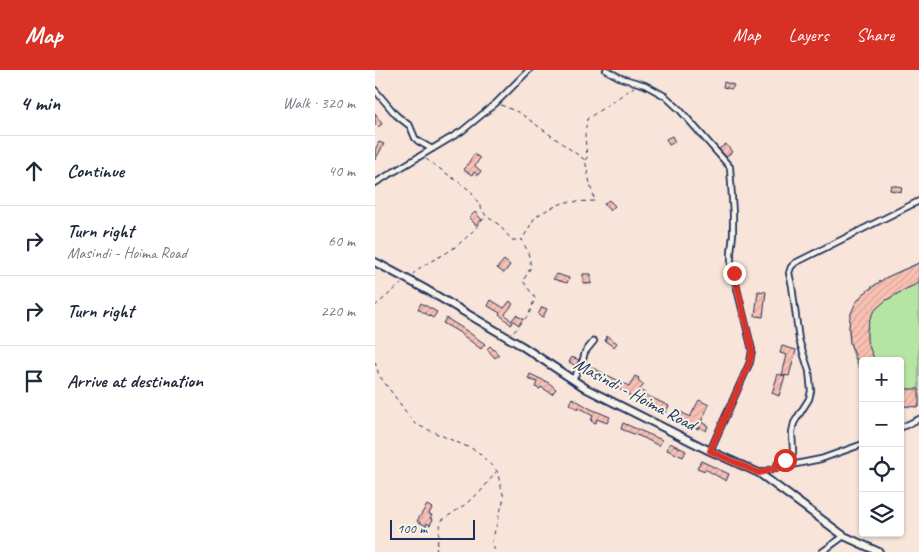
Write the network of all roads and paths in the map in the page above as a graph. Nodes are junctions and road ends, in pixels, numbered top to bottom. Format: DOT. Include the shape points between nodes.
graph roads {
  1 [pos="529,70"];
  2 [pos="606,70"];
  3 [pos="639,84"];
  4 [pos="375,90"];
  5 [pos="496,102"];
  6 [pos="432,149"];
  7 [pos="421,156"];
  8 [pos="585,160"];
  9 [pos="375,183"];
  10 [pos="919,201"];
  11 [pos="486,216"];
  12 [pos="522,240"];
  13 [pos="375,262"];
  14 [pos="407,279"];
  15 [pos="375,306"];
  16 [pos="510,339"];
  17 [pos="594,341"];
  18 [pos="375,362"];
  19 [pos="573,379"];
  20 [pos="919,419"];
  21 [pos="904,426"];
  22 [pos="859,445"];
  23 [pos="710,451"];
  24 [pos="776,468"];
  25 [pos="497,471"];
  26 [pos="759,473"];
  27 [pos="844,536"];
  28 [pos="435,552"];
  29 [pos="495,552"];
  30 [pos="822,552"];
  31 [pos="879,552"];
  1 -- 5 [label="street"];
  2 -- 3 [label="street"];
  3 -- 8 [label="path" via="587,119"];
  3 -- 23 [label="street" via="673,102 730,167 733,214 731,264 752,350 750,362"];
  4 -- 6 [label="street" via="408,124 418,142"];
  5 -- 6 [label="street" via="462,131"];
  5 -- 8 [label="path" via="519,113"];
  6 -- 7 [label="street"];
  7 -- 9 [label="street"];
  7 -- 11 [label="path" via="471,191"];
  8 -- 12 [label="path" via="595,201 565,202 547,210 535,217"];
  10 -- 24 [label="street" via="791,267 789,273 799,340 809,371 811,391 794,423 793,454 778,463"];
  11 -- 12 [label="path" via="512,240"];
  11 -- 14 [label="path" via="455,248 419,268"];
  12 -- 16 [label="path" via="531,267 523,281 535,298 529,314"];
  13 -- 14 [label="main road, Masindi - Hoima Road"];
  14 -- 15 [label="path"];
  14 -- 16 [label="main road, Masindi - Hoima Road"];
  16 -- 19 [label="main road, Masindi - Hoima Road"];
  17 -- 19 [label="street" via="585,352"];
  18 -- 25 [label="path" via="379,375 415,424 477,451"];
  19 -- 23 [label="main road, Masindi - Hoima Road"];
  20 -- 21 [label="street"];
  22 -- 24 [label="street" via="821,459"];
  23 -- 26 [label="main road, Masindi - Hoima Road"];
  24 -- 26 [label="street"];
  25 -- 28 [label="path" via="481,491 441,521"];
  25 -- 29 [label="path" via="504,498 492,541"];
  26 -- 27 [label="main road, Masindi - Hoima Road"];
  27 -- 30 [label="street"];
  27 -- 31 [label="main road, Masindi - Hoima Road"];
}
